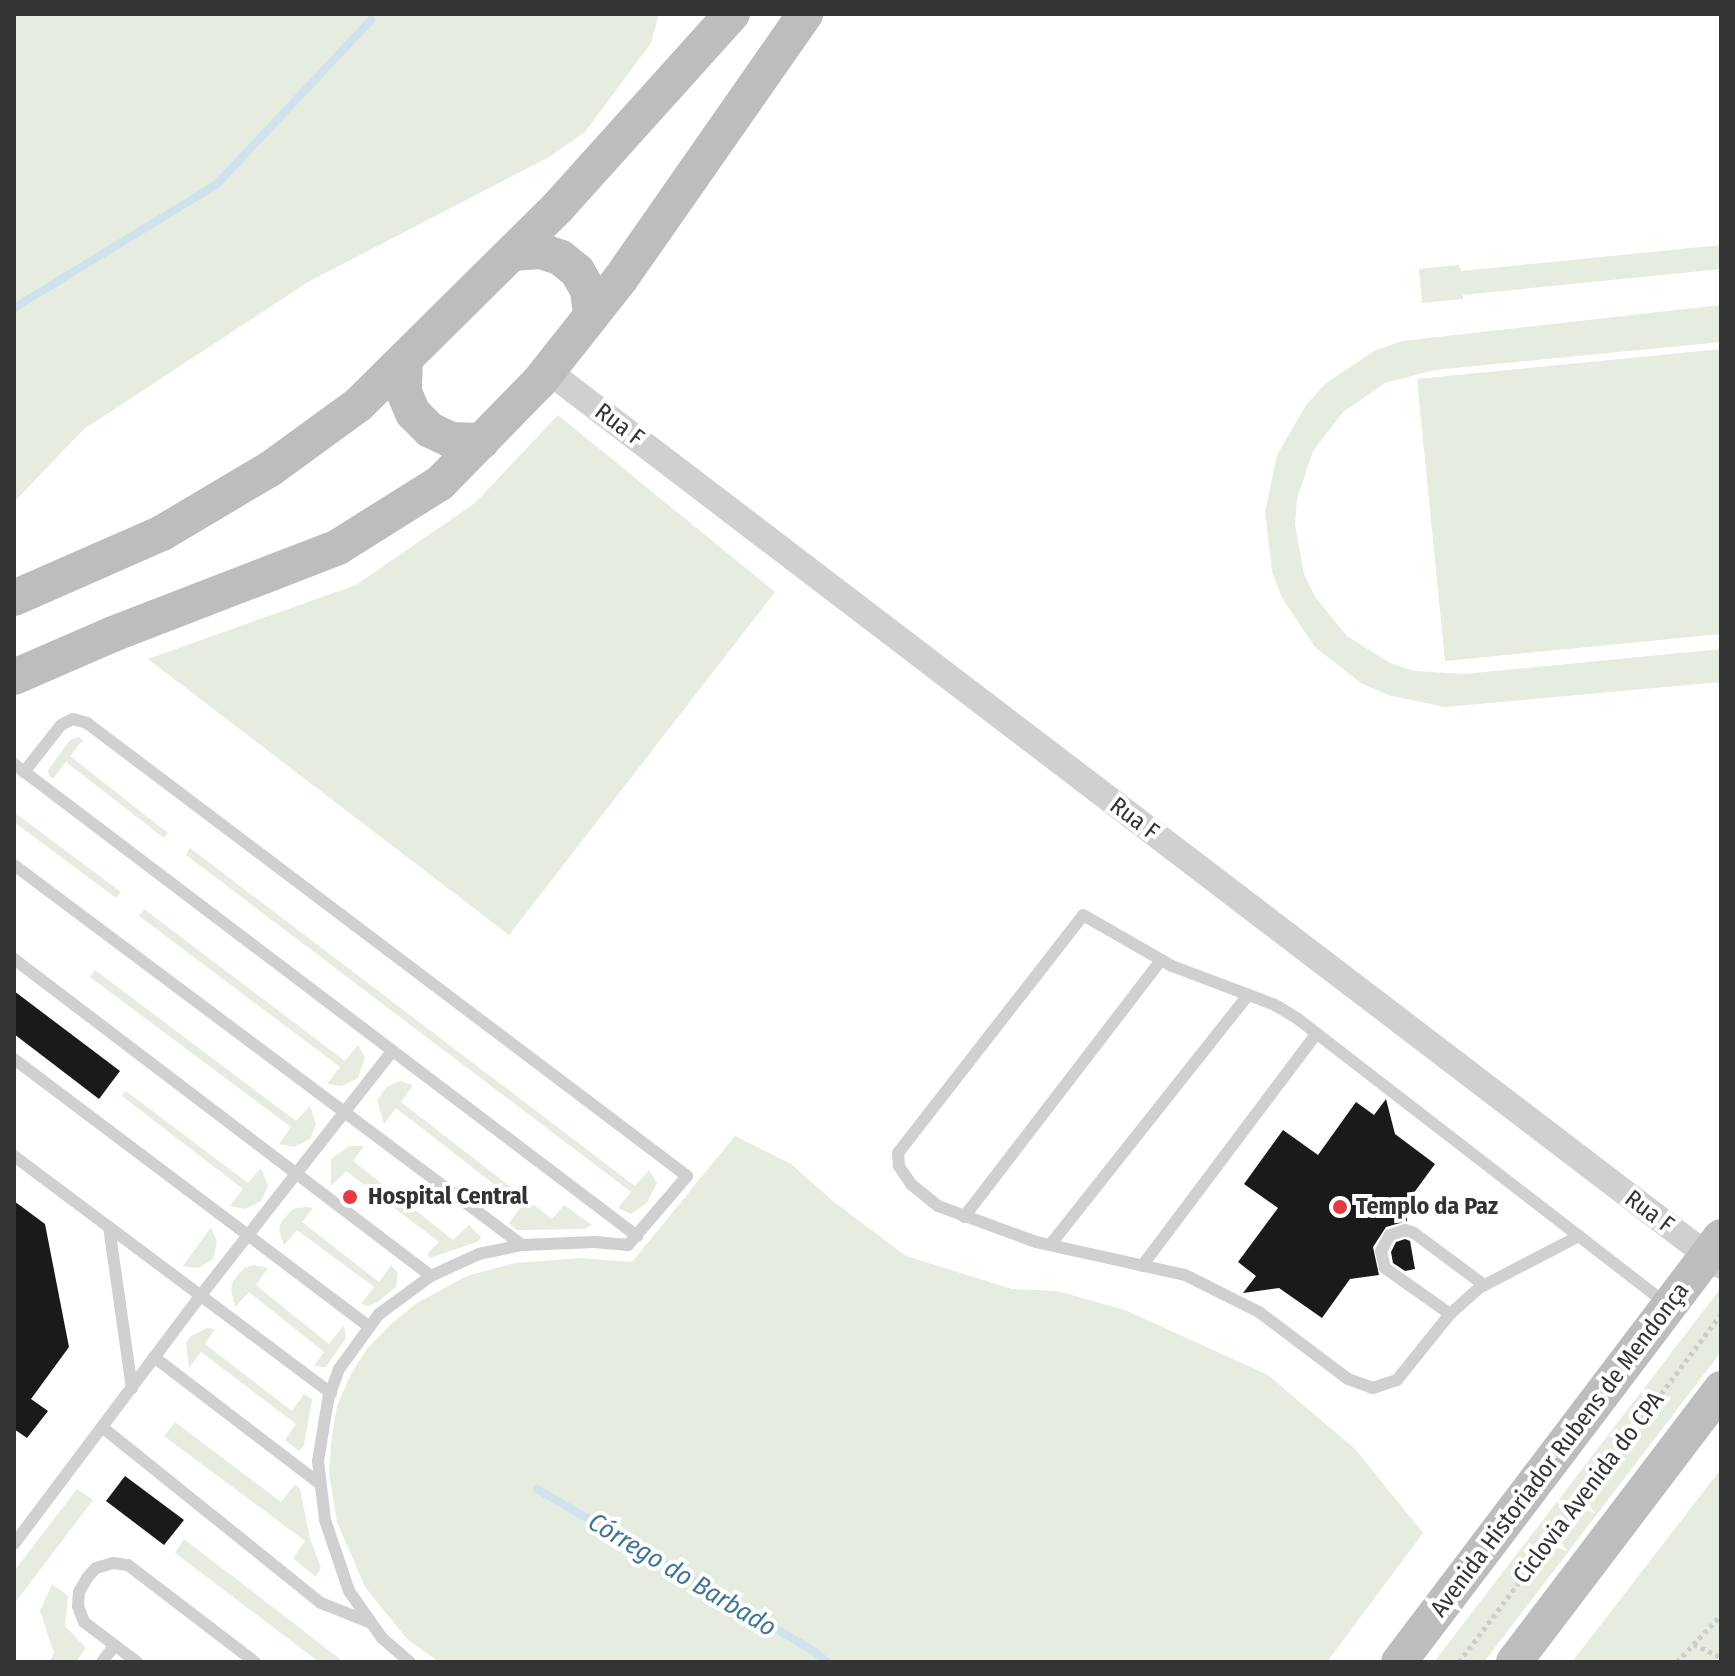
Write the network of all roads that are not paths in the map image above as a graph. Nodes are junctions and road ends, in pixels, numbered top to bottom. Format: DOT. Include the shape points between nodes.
graph roads {
  1 [pos="732,14"];
  2 [pos="805,14"];
  3 [pos="512,253"];
  4 [pos="591,316"];
  5 [pos="405,359"];
  6 [pos="548,371"];
  7 [pos="482,441"];
  8 [pos="14,598"];
  9 [pos="14,677"];
  10 [pos="19,768"];
  11 [pos="14,865"];
  12 [pos="14,959"];
  13 [pos="1161,960"];
  14 [pos="1248,995"];
  15 [pos="1316,1034"];
  16 [pos="392,1051"];
  17 [pos="14,1059"];
  18 [pos="346,1112"];
  19 [pos="14,1156"];
  20 [pos="296,1175"];
  21 [pos="964,1217"];
  22 [pos="109,1227"];
  23 [pos="248,1236"];
  24 [pos="637,1236"];
  25 [pos="1579,1236"];
  26 [pos="522,1245"];
  27 [pos="1050,1245"];
  28 [pos="1716,1253"];
  29 [pos="1142,1266"];
  30 [pos="431,1276"];
  31 [pos="1484,1285"];
  32 [pos="201,1295"];
  33 [pos="1669,1306"];
  34 [pos="1450,1314"];
  35 [pos="368,1326"];
  36 [pos="154,1357"];
  37 [pos="132,1388"];
  38 [pos="1721,1389"];
  39 [pos="331,1393"];
  40 [pos="102,1427"];
  41 [pos="319,1483"];
  42 [pos="14,1544"];
  43 [pos="370,1622"];
  44 [pos="115,1645"];
  45 [pos="102,1662"];
  46 [pos="137,1662"];
  47 [pos="255,1662"];
  48 [pos="410,1662"];
  49 [pos="1399,1662"];
  50 [pos="1514,1662"];
  1 -- 3 [label="street"];
  2 -- 4 [label="street"];
  3 -- 4 [label="street" via="541,251 561,258 588,290"];
  3 -- 5 [label="street"];
  4 -- 6 [label="street"];
  5 -- 7 [label="street" via="404,392 413,413 430,430 451,440"];
  5 -- 8 [label="street" via="359,404 270,469 162,533"];
  6 -- 7 [label="street"];
  6 -- 28 [label="street, Rua F"];
  7 -- 9 [label="street" via="440,483 338,547"];
  10 -- 16 [label="lane"];
  10 -- 24 [label="lane" via="61,725 73,719 87,723 661,1156 687,1176"];
  11 -- 18 [label="lane"];
  12 -- 20 [label="lane"];
  13 -- 14 [label="lane"];
  13 -- 21 [label="lane"];
  13 -- 21 [label="lane" via="1083,915 900,1146 899,1166 911,1184 938,1206"];
  14 -- 15 [label="lane" via="1275,1005"];
  14 -- 27 [label="lane"];
  15 -- 25 [label="lane"];
  15 -- 29 [label="lane"];
  16 -- 18 [label="lane"];
  16 -- 24 [label="lane"];
  17 -- 23 [label="lane"];
  18 -- 20 [label="lane"];
  18 -- 26 [label="lane"];
  19 -- 22 [label="lane"];
  20 -- 23 [label="lane"];
  20 -- 30 [label="lane"];
  21 -- 27 [label="lane"];
  22 -- 32 [label="lane"];
  22 -- 37 [label="lane"];
  23 -- 32 [label="lane"];
  23 -- 35 [label="lane"];
  24 -- 26 [label="lane" via="628,1245"];
  25 -- 31 [label="lane"];
  25 -- 33 [label="lane"];
  26 -- 30 [label="lane" via="479,1254"];
  27 -- 29 [label="lane"];
  28 -- 33 [label="street, Avenida Historiador Rubens de Mendonça"];
  29 -- 34 [label="lane" via="1185,1275 1222,1291 1348,1379 1373,1388 1397,1380"];
  30 -- 35 [label="lane" via="395,1299"];
  31 -- 34 [label="lane"];
  31 -- 34 [label="lane" via="1414,1233 1390,1235 1381,1251 1385,1268"];
  32 -- 36 [label="lane"];
  32 -- 39 [label="lane"];
  33 -- 49 [label="street, Avenida Historiador Rubens de Mendonça"];
  35 -- 39 [label="lane" via="339,1369"];
  36 -- 37 [label="lane"];
  36 -- 41 [label="lane"];
  37 -- 40 [label="lane"];
  38 -- 50 [label="street"];
  39 -- 41 [label="lane" via="321,1432"];
  40 -- 42 [label="lane"];
  40 -- 43 [label="lane" via="321,1603"];
  41 -- 43 [label="lane" via="336,1559"];
  43 -- 48 [label="lane"];
  44 -- 45 [label="lane"];
  44 -- 46 [label="lane"];
  44 -- 47 [label="lane" via="84,1622 78,1606 87,1578 96,1568 113,1563 128,1565"];
}
